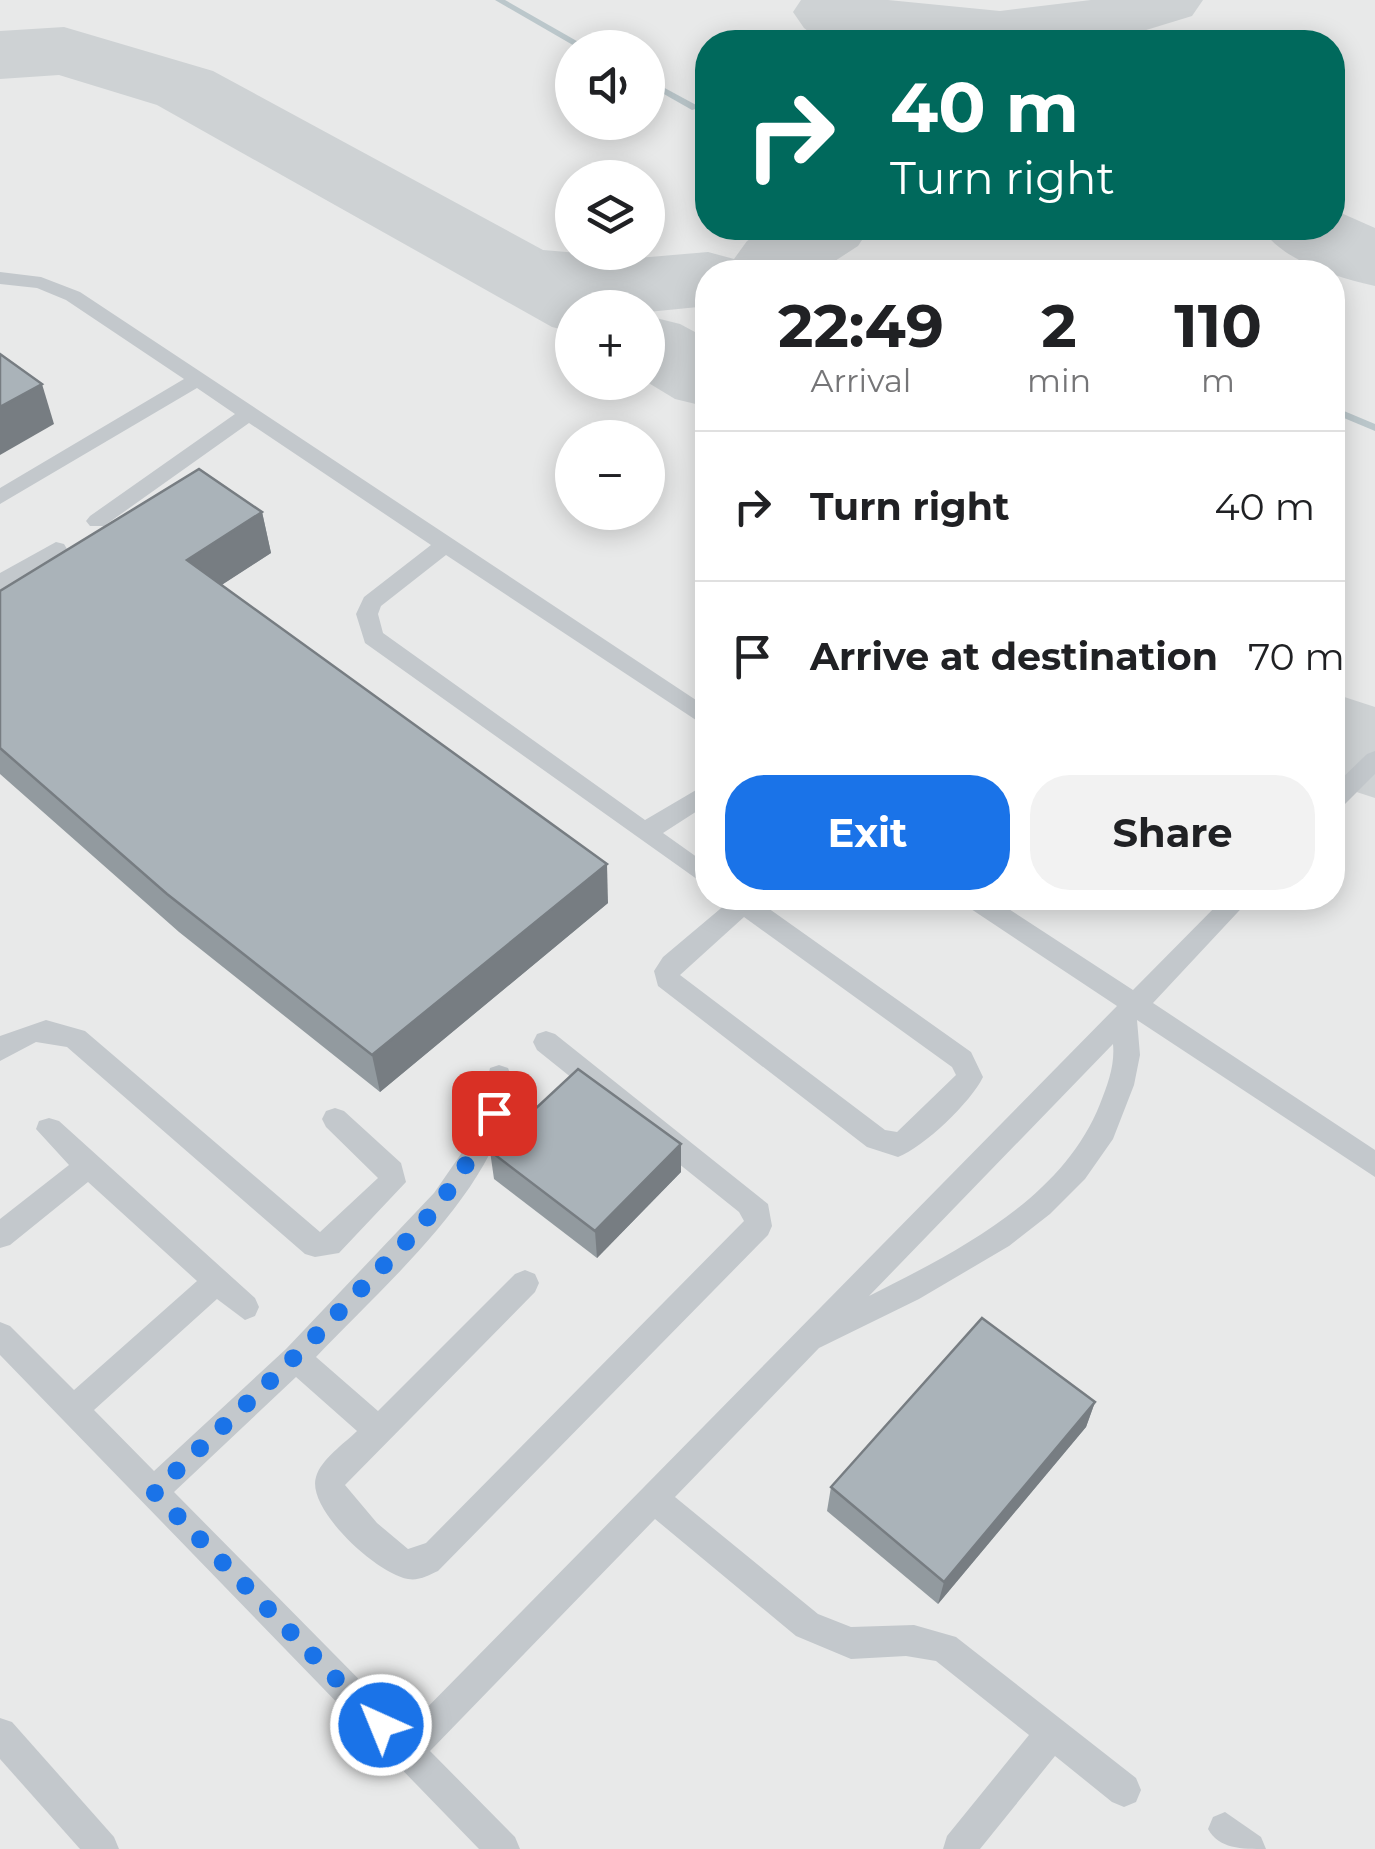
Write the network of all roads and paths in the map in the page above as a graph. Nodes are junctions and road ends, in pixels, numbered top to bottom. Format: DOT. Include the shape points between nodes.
graph roads {
  1 [pos="0,278"];
  2 [pos="196,380"];
  3 [pos="247,415"];
  4 [pos="0,497"];
  5 [pos="97,521"];
  6 [pos="444,546"];
  7 [pos="56,549"];
  8 [pos="0,584"];
  9 [pos="695,711"];
  10 [pos="1375,760"];
  11 [pos="1345,790"];
  12 [pos="695,800"];
  13 [pos="644,832"];
  14 [pos="695,869"];
  15 [pos="729,910"];
  16 [pos="753,910"];
  17 [pos="990,910"];
  18 [pos="1227,910"];
  19 [pos="1128,1010"];
  20 [pos="546,1042"];
  21 [pos="0,1050"];
  22 [pos="499,1076"];
  23 [pos="335,1119"];
  24 [pos="49,1128"];
  25 [pos="89,1165"];
  26 [pos="1375,1165"];
  27 [pos="0,1236"];
  28 [pos="217,1281"];
  29 [pos="525,1283"];
  30 [pos="246,1308"];
  31 [pos="0,1335"];
  32 [pos="799,1348"];
  33 [pos="296,1358"];
  34 [pos="73,1410"];
  35 [pos="377,1429"];
  36 [pos="154,1492"];
  37 [pos="653,1498"];
  38 [pos="1053,1732"];
  39 [pos="0,1734"];
  40 [pos="406,1751"];
  41 [pos="1124,1790"];
  42 [pos="958,1848"];
  43 [pos="102,1849"];
  44 [pos="502,1849"];
  1 -- 2 [label="lane" via="41,283 72,296"];
  2 -- 3 [label="lane"];
  2 -- 4 [label="lane"];
  3 -- 5 [label="lane"];
  3 -- 6 [label="lane"];
  6 -- 9 [label="lane"];
  6 -- 13 [label="lane" via="372,602 367,614 373,637"];
  7 -- 8 [label="lane"];
  10 -- 11 [label="lane"];
  12 -- 13 [label="lane"];
  13 -- 14 [label="lane"];
  15 -- 16 [label="lane" via="672,964 668,979 877,1139 898,1146 964,1084 969,1068"];
  17 -- 19 [label="lane"];
  18 -- 19 [label="lane"];
  19 -- 26 [label="lane"];
  19 -- 32 [label="lane"];
  19 -- 32 [label="lane" via="1127,1057 1114,1114 1073,1178 998,1236"];
  20 -- 35 [label="lane" via="749,1203 758,1226 423,1563 392,1556 329,1494 340,1465"];
  21 -- 23 [label="lane" via="36,1030 76,1039 315,1246 329,1244 392,1182 391,1170"];
  22 -- 33 [label="lane" via="494,1113 444,1202"];
  24 -- 25 [label="lane"];
  25 -- 27 [label="lane"];
  25 -- 28 [label="lane"];
  28 -- 30 [label="lane"];
  28 -- 34 [label="lane"];
  29 -- 35 [label="lane"];
  31 -- 34 [label="lane"];
  32 -- 37 [label="lane"];
  33 -- 35 [label="lane"];
  33 -- 36 [label="lane"];
  34 -- 36 [label="lane"];
  36 -- 40 [label="lane"];
  37 -- 38 [label="lane" via="807,1625 834,1639 920,1639 944,1648"];
  37 -- 40 [label="lane"];
  38 -- 41 [label="lane"];
  38 -- 42 [label="lane"];
  39 -- 43 [label="lane"];
  40 -- 44 [label="lane"];
}
